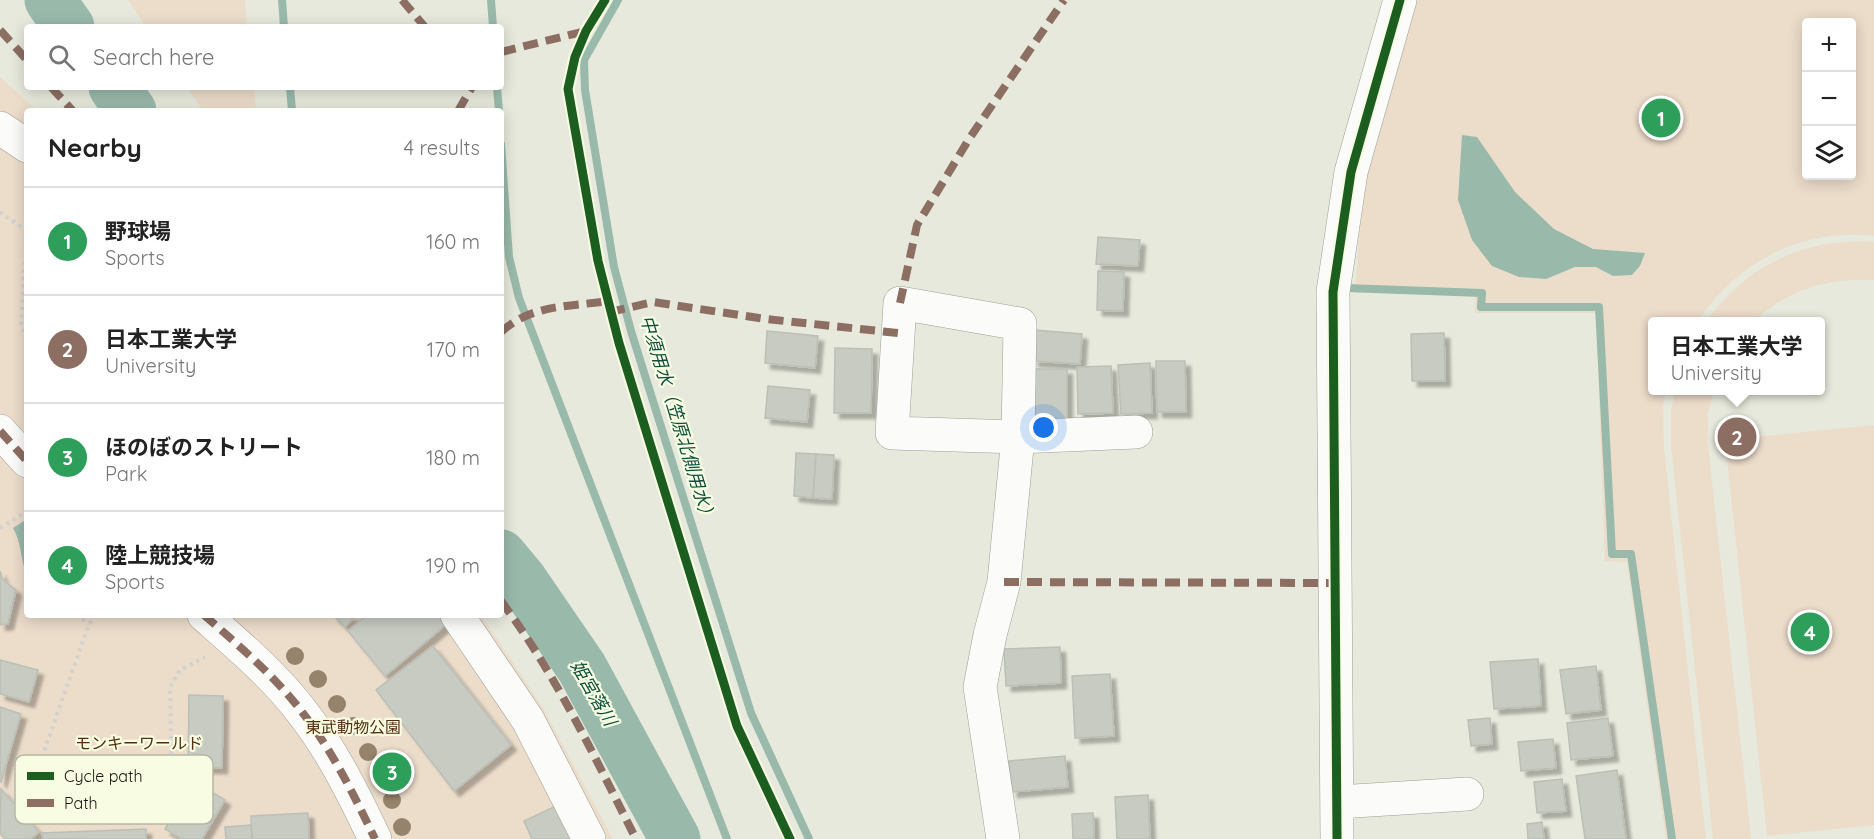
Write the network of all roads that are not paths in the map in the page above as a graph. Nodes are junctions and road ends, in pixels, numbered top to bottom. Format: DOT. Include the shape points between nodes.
graph roads {
  1 [pos="1400,0"];
  2 [pos="0,128"];
  3 [pos="24,144"];
  4 [pos="0,431"];
  5 [pos="1136,432"];
  6 [pos="1018,437"];
  7 [pos="24,458"];
  8 [pos="207,618"];
  9 [pos="459,618"];
  10 [pos="1467,794"];
  11 [pos="1338,802"];
  12 [pos="375,839"];
  13 [pos="589,839"];
  14 [pos="1003,839"];
  15 [pos="1337,839"];
  1 -- 11 [label="street" via="1351,172 1333,292"];
  2 -- 3 [label="street"];
  4 -- 7 [label="street"];
  5 -- 6 [label="street"];
  6 -- 6 [label="street" via="1020,324 900,303 892,433"];
  6 -- 14 [label="street" via="1004,582 980,687"];
  8 -- 12 [label="street" via="302,711 349,784"];
  9 -- 13 [label="street" via="528,720"];
  10 -- 11 [label="street"];
  11 -- 15 [label="street"];
}
